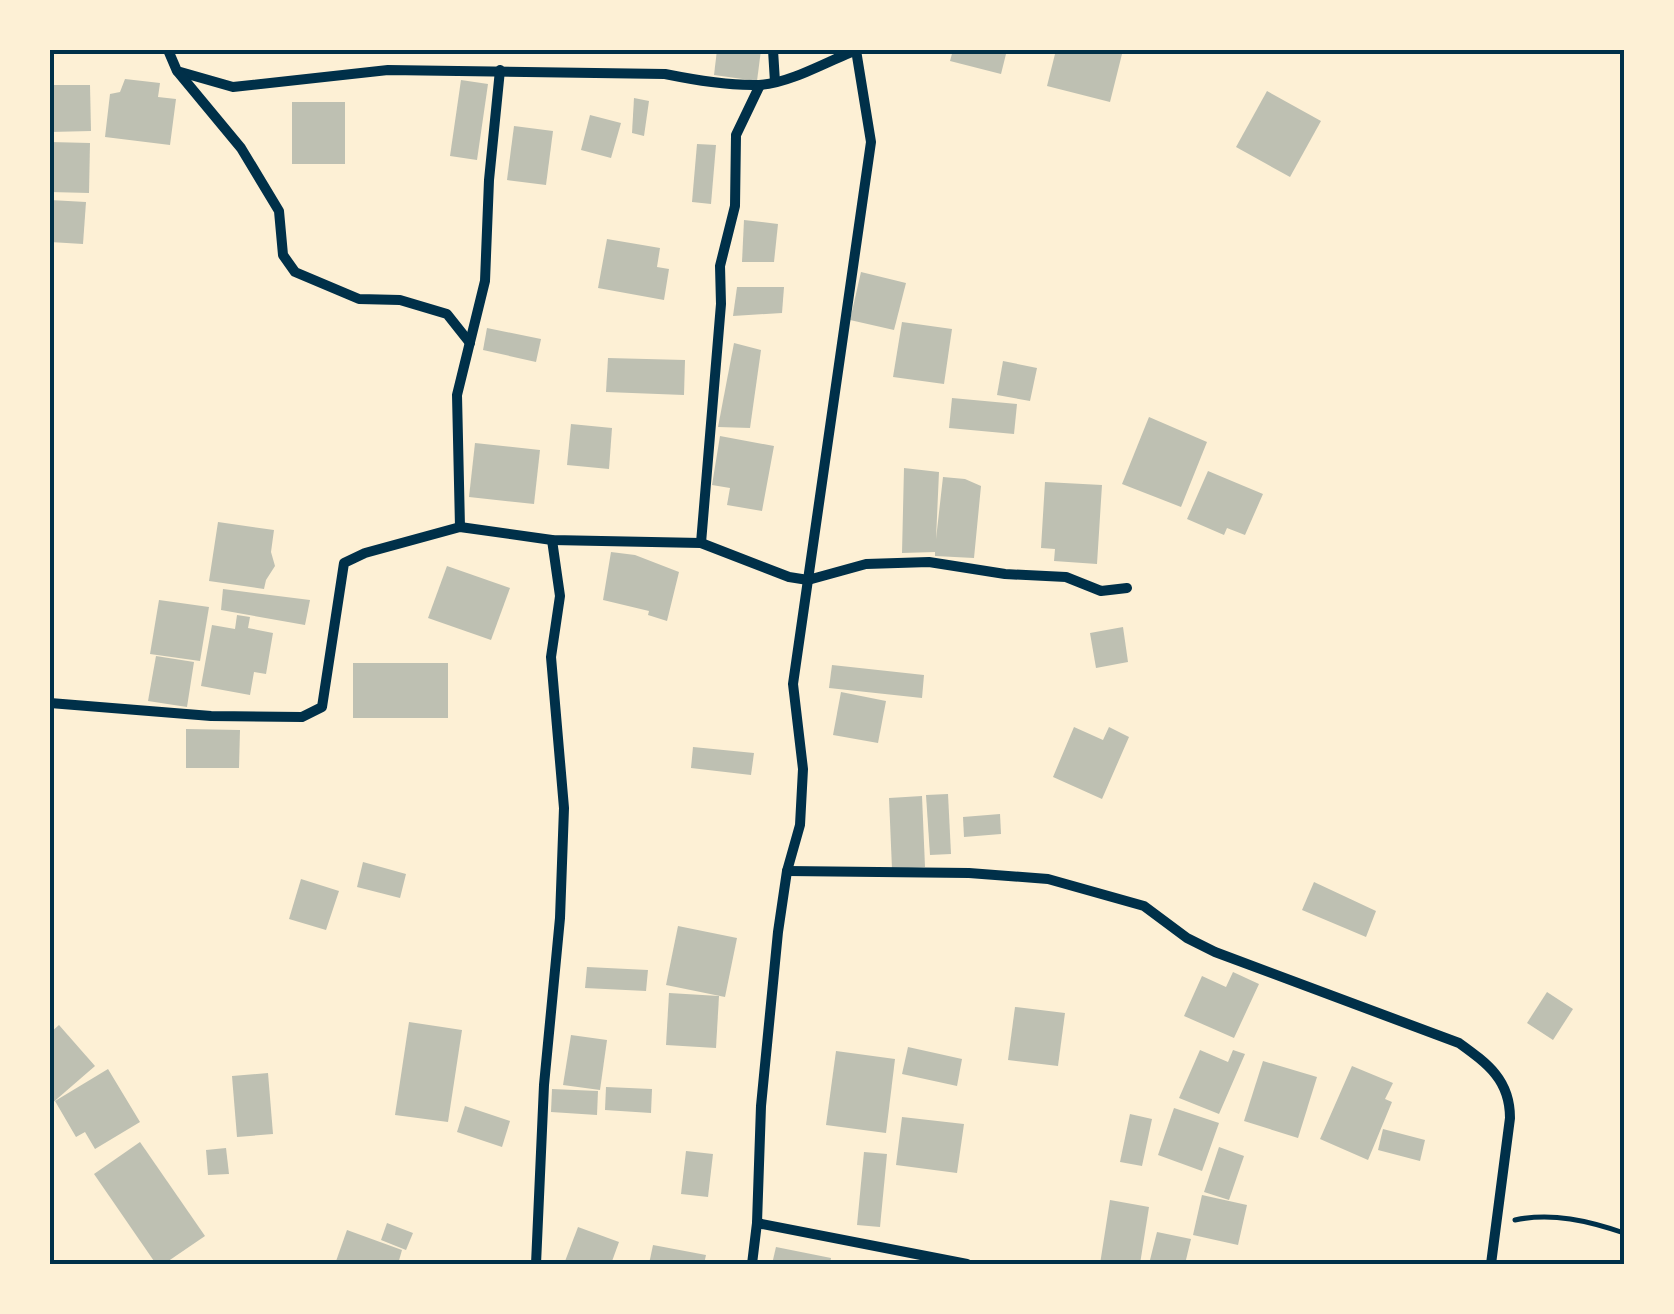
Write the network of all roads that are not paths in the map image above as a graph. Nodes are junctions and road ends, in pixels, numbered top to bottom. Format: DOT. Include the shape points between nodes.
graph roads {
  1 [pos="168,50"];
  2 [pos="773,50"];
  3 [pos="856,50"];
  4 [pos="500,70"];
  5 [pos="178,71"];
  6 [pos="775,82"];
  7 [pos="760,85"];
  8 [pos="470,344"];
  9 [pos="460,528"];
  10 [pos="552,540"];
  11 [pos="701,543"];
  12 [pos="808,580"];
  13 [pos="1127,588"];
  14 [pos="50,703"];
  15 [pos="788,871"];
  16 [pos="758,1223"];
  17 [pos="536,1264"];
  18 [pos="752,1264"];
  19 [pos="967,1264"];
  20 [pos="1491,1264"];
  1 -- 5 [label="street"];
  2 -- 6 [label="street"];
  3 -- 6 [label="street"];
  3 -- 12 [label="street" via="871,142"];
  4 -- 5 [label="street" via="388,70 233,86"];
  4 -- 7 [label="street" via="665,74"];
  4 -- 8 [label="street" via="485,281"];
  5 -- 8 [label="street" via="241,148 279,211 283,255 295,272 360,298 400,300 447,314"];
  6 -- 7 [label="street"];
  7 -- 11 [label="street" via="736,135"];
  8 -- 9 [label="street" via="458,395"];
  9 -- 10 [label="street"];
  9 -- 14 [label="street" via="344,563 322,707 302,717"];
  10 -- 11 [label="street"];
  10 -- 17 [label="street" via="560,596 551,657 564,808"];
  11 -- 12 [label="street"];
  12 -- 13 [label="street" via="866,564 928,562 1066,578 1101,591"];
  12 -- 15 [label="street" via="793,684 804,769"];
  15 -- 16 [label="street" via="761,1106"];
  15 -- 20 [label="street" via="1048,879 1144,906 1214,952 1459,1043 1492,1066 1510,1098"];
  16 -- 18 [label="street"];
  16 -- 19 [label="street"];
}
